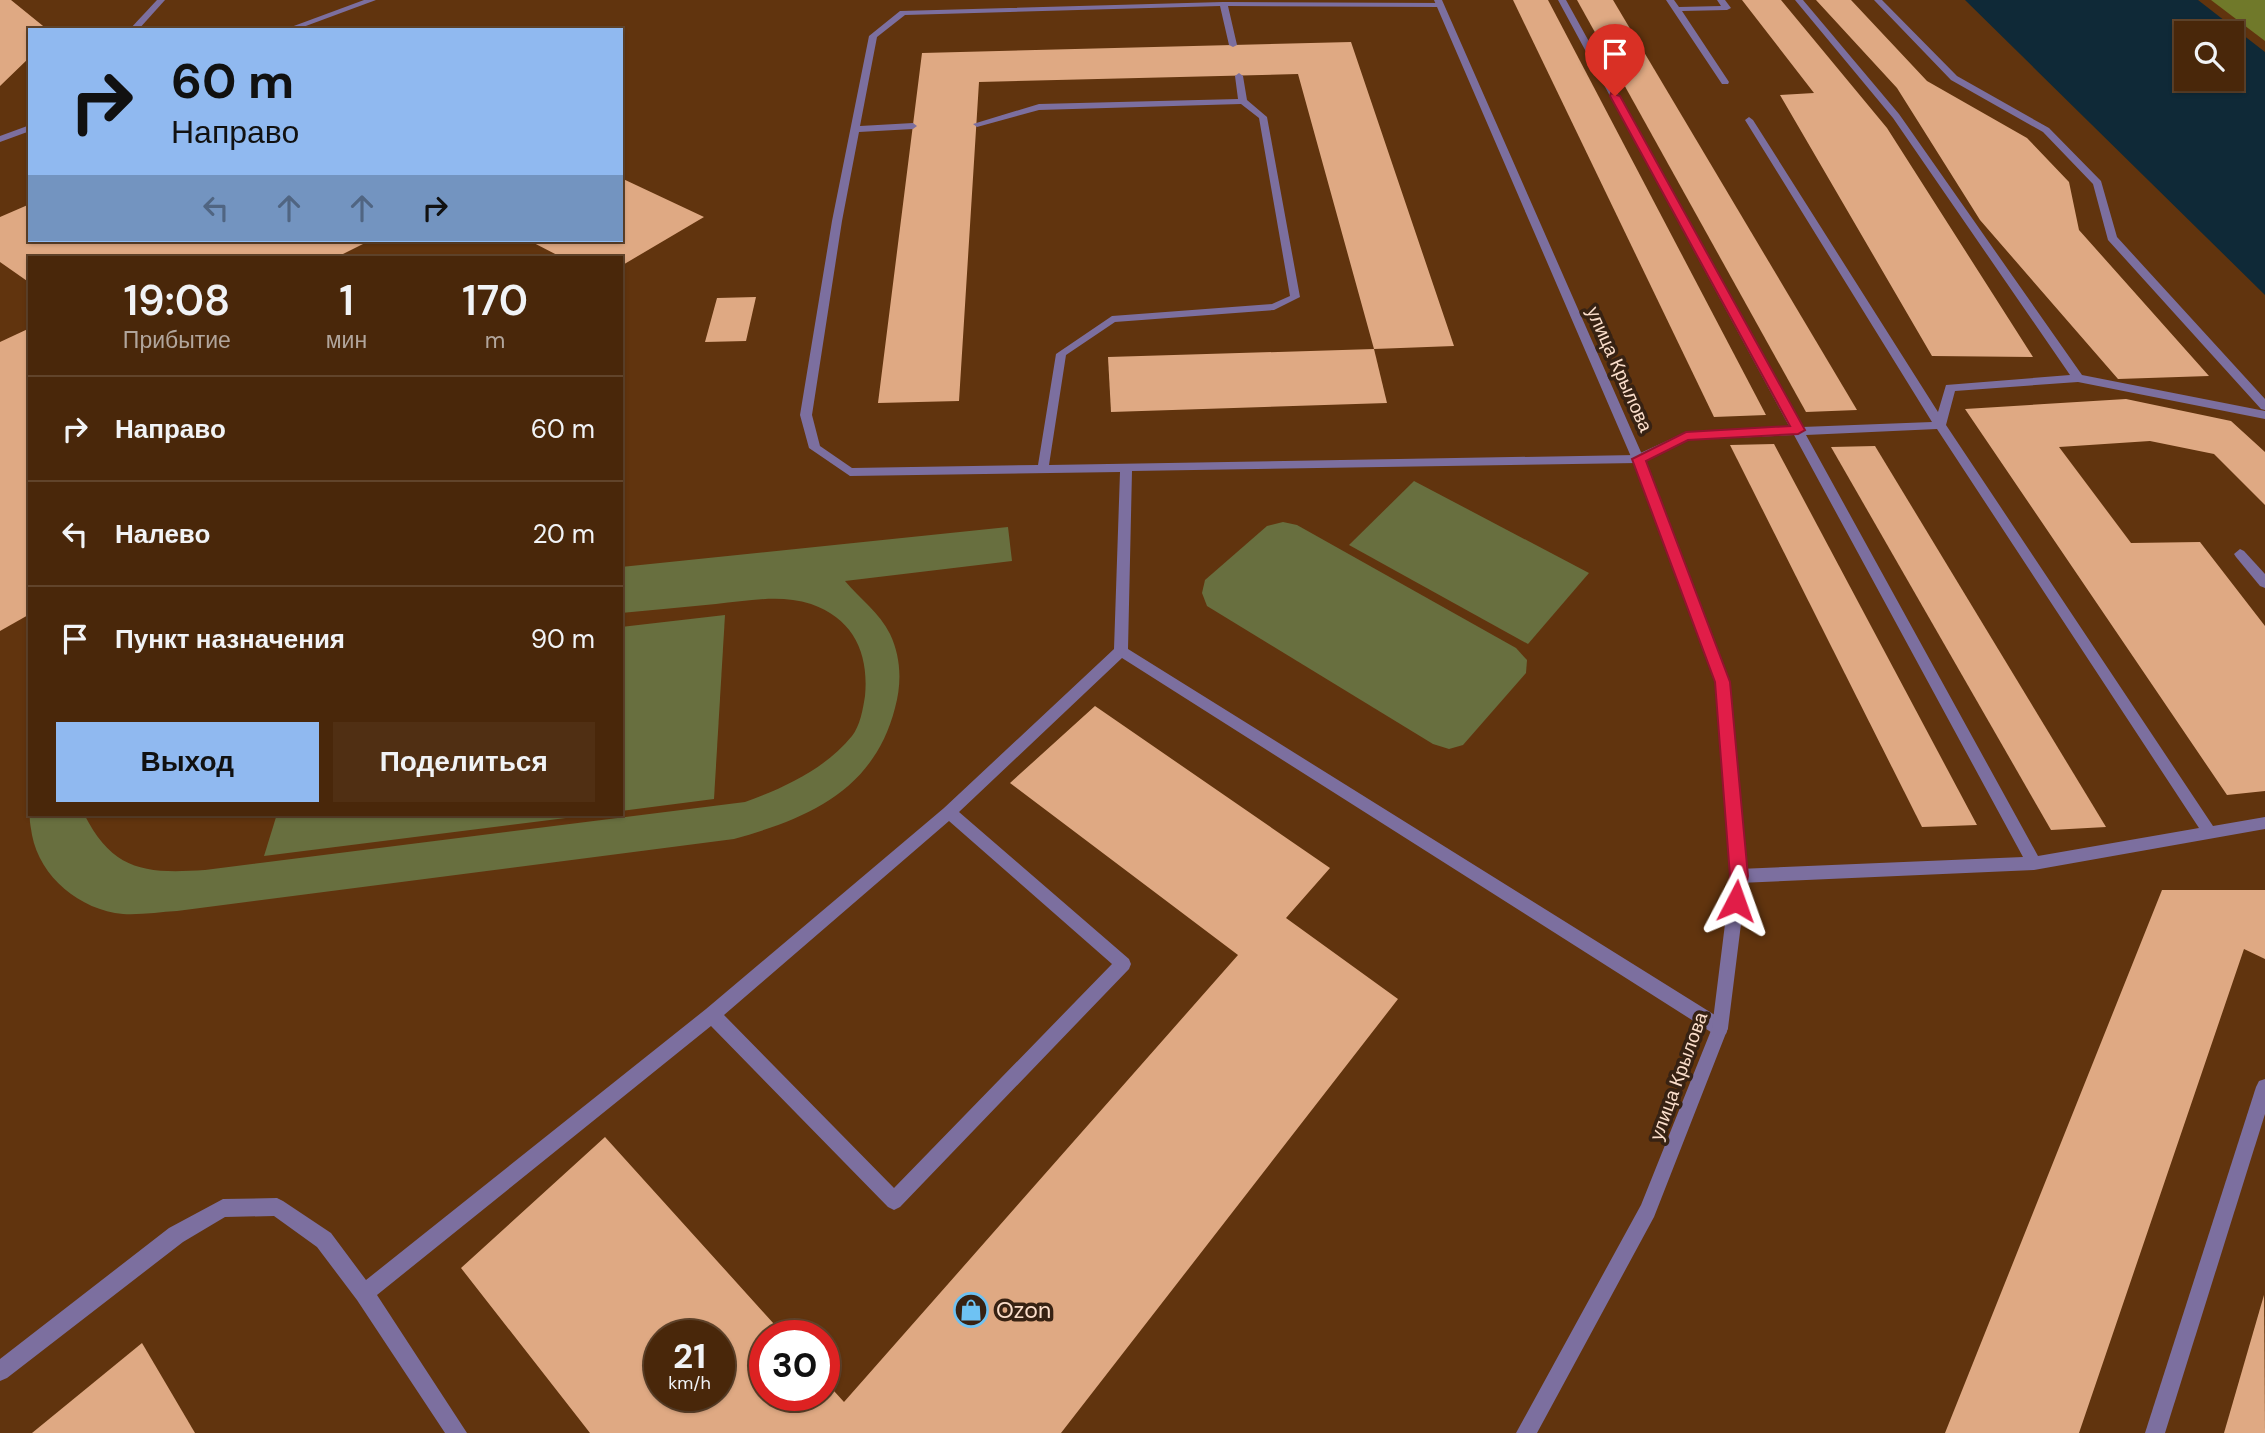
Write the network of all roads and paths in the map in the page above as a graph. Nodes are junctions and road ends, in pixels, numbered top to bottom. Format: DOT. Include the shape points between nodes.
graph roads {
  1 [pos="161,0"];
  2 [pos="372,0"];
  3 [pos="1562,0"];
  4 [pos="1671,0"];
  5 [pos="1721,0"];
  6 [pos="1799,0"];
  7 [pos="1878,0"];
  8 [pos="1439,2"];
  9 [pos="1223,4"];
  10 [pos="1677,9"];
  11 [pos="135,28"];
  12 [pos="293,28"];
  13 [pos="1233,45"];
  14 [pos="1239,76"];
  15 [pos="1726,82"];
  16 [pos="1243,102"];
  17 [pos="1749,120"];
  18 [pos="977,124"];
  19 [pos="913,126"];
  20 [pos="856,128"];
  21 [pos="28,129"];
  22 [pos="0,139"];
  23 [pos="2078,378"];
  24 [pos="2265,406"];
  25 [pos="2265,415"];
  26 [pos="1940,425"];
  27 [pos="1798,430"];
  28 [pos="1638,459"];
  29 [pos="1043,468"];
  30 [pos="1126,468"];
  31 [pos="2240,554"];
  32 [pos="2265,583"];
  33 [pos="1121,651"];
  34 [pos="949,812"];
  35 [pos="2265,823"];
  36 [pos="2210,833"];
  37 [pos="2035,863"];
  38 [pos="1739,876"];
  39 [pos="712,1015"];
  40 [pos="1720,1028"];
  41 [pos="2265,1087"];
  42 [pos="364,1293"];
  43 [pos="0,1371"];
  44 [pos="457,1433"];
  45 [pos="1526,1433"];
  46 [pos="2155,1433"];
  1 -- 11 [label="street"];
  2 -- 12 [label="street"];
  3 -- 27 [label="street"];
  4 -- 10 [label="street"];
  5 -- 10 [label="street" via="1727,8"];
  6 -- 23 [label="street" via="1896,116"];
  7 -- 24 [label="street" via="1954,78 2046,130 2098,183 2112,238"];
  8 -- 9 [label="street"];
  8 -- 28 [label="street, улица Крылова"];
  9 -- 13 [label="street"];
  9 -- 20 [label="street" via="903,13 873,36"];
  10 -- 15 [label="street"];
  14 -- 16 [label="street"];
  16 -- 18 [label="street" via="1039,107"];
  16 -- 29 [label="street" via="1263,117 1295,297 1274,307 1112,319 1061,354"];
  17 -- 26 [label="street"];
  19 -- 20 [label="street"];
  20 -- 29 [label="street" via="806,415 815,448 850,472"];
  21 -- 22 [label="street"];
  23 -- 25 [label="street"];
  23 -- 26 [label="street" via="1951,388"];
  26 -- 27 [label="street"];
  26 -- 36 [label="street"];
  27 -- 28 [label="street" via="1686,436"];
  27 -- 37 [label="street"];
  28 -- 30 [label="street"];
  28 -- 38 [label="street, улица Крылова" via="1722,682"];
  29 -- 30 [label="street"];
  30 -- 33 [label="street"];
  31 -- 32 [label="street"];
  33 -- 34 [label="street"];
  33 -- 40 [label="street"];
  34 -- 39 [label="street"];
  34 -- 39 [label="street" via="1123,964 894,1201"];
  35 -- 36 [label="street"];
  36 -- 37 [label="street"];
  37 -- 38 [label="street"];
  38 -- 40 [label="street, улица Крылова"];
  39 -- 42 [label="street"];
  40 -- 45 [label="street, улица Крылова" via="1648,1211"];
  41 -- 46 [label="street"];
  42 -- 43 [label="street" via="324,1240 277,1207 223,1208 176,1235"];
  42 -- 44 [label="street"];
}
